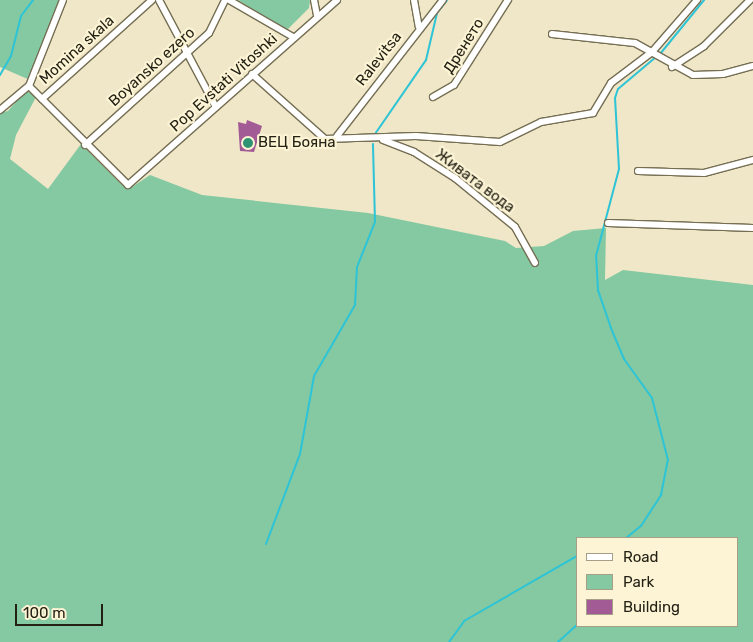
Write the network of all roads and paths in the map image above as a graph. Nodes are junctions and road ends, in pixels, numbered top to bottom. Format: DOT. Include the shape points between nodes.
graph roads {
  1 [pos="63,0"];
  2 [pos="152,0"];
  3 [pos="159,0"];
  4 [pos="227,0"];
  5 [pos="314,0"];
  6 [pos="337,0"];
  7 [pos="414,0"];
  8 [pos="443,0"];
  9 [pos="508,0"];
  10 [pos="697,0"];
  11 [pos="750,0"];
  12 [pos="317,16"];
  13 [pos="419,27"];
  14 [pos="552,34"];
  15 [pos="293,37"];
  16 [pos="187,51"];
  17 [pos="652,52"];
  18 [pos="753,66"];
  19 [pos="672,67"];
  20 [pos="252,74"];
  21 [pos="29,86"];
  22 [pos="433,96"];
  23 [pos="42,99"];
  24 [pos="216,107"];
  25 [pos="0,110"];
  26 [pos="337,136"];
  27 [pos="382,140"];
  28 [pos="85,145"];
  29 [pos="753,160"];
  30 [pos="638,171"];
  31 [pos="608,223"];
  32 [pos="753,228"];
  33 [pos="535,262"];
  1 -- 21 [label="street"];
  2 -- 23 [label="street, Momina skala"];
  3 -- 16 [label="street"];
  4 -- 15 [label="street"];
  4 -- 16 [label="street, Boyansko ezero" via="214,26"];
  5 -- 12 [label="street"];
  6 -- 12 [label="street, Pop Evstati Vitoshki"];
  7 -- 13 [label="street"];
  8 -- 13 [label="street, Ralevitsa"];
  9 -- 22 [label="street, Дренето" via="454,85"];
  10 -- 17 [label="street"];
  11 -- 19 [label="street" via="704,46"];
  12 -- 15 [label="street, Pop Evstati Vitoshki"];
  13 -- 26 [label="street, Ralevitsa"];
  14 -- 17 [label="street" via="628,41"];
  15 -- 20 [label="street, Pop Evstati Vitoshki"];
  16 -- 24 [label="street"];
  16 -- 28 [label="street, Boyansko ezero"];
  17 -- 19 [label="street"];
  17 -- 27 [label="street" via="611,83 593,113 541,122 495,143 416,136"];
  18 -- 19 [label="street" via="711,76 687,74"];
  20 -- 24 [label="street, Pop Evstati Vitoshki"];
  20 -- 26 [label="street" via="318,135 327,140"];
  21 -- 23 [label="street"];
  21 -- 25 [label="street, Momina skala"];
  23 -- 28 [label="street"];
  24 -- 28 [label="street, Pop Evstati Vitoshki" via="128,186"];
  26 -- 27 [label="street"];
  27 -- 33 [label="street, Живата вода" via="414,152 455,178 515,227"];
  29 -- 30 [label="street" via="704,173"];
  31 -- 32 [label="street"];
}
